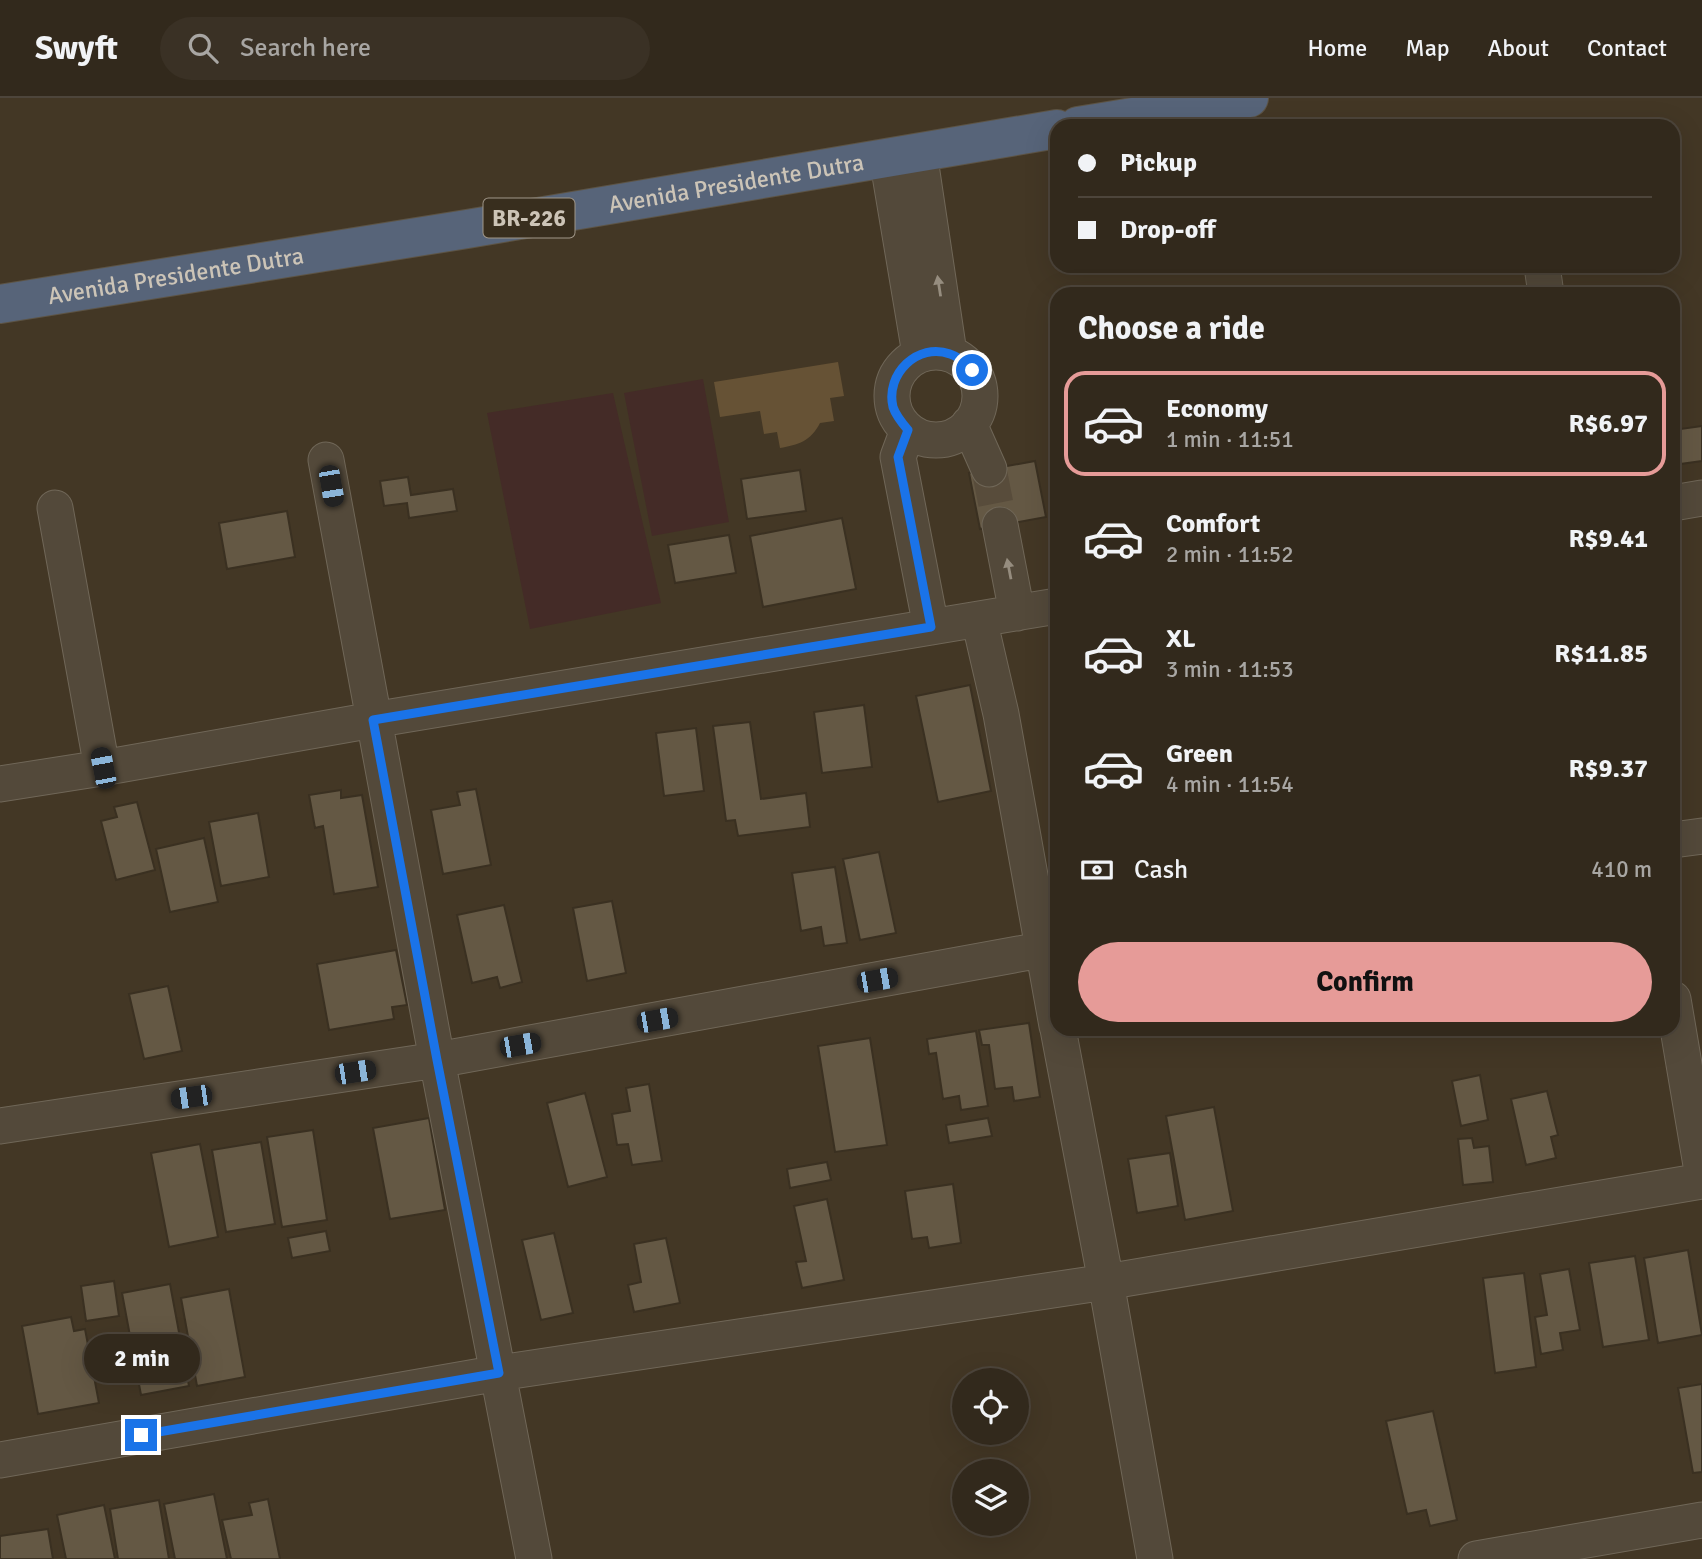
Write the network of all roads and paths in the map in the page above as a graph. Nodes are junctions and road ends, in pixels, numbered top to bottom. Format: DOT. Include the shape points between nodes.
graph roads {
  1 [pos="1249,98"];
  2 [pos="1120,119"];
  3 [pos="1050,130"];
  4 [pos="903,154"];
  5 [pos="0,304"];
  6 [pos="935,354"];
  7 [pos="969,424"];
  8 [pos="908,430"];
  9 [pos="326,460"];
  10 [pos="989,469"];
  11 [pos="1702,498"];
  12 [pos="1680,502"];
  13 [pos="55,508"];
  14 [pos="1000,525"];
  15 [pos="1050,607"];
  16 [pos="1017,613"];
  17 [pos="979,619"];
  18 [pos="931,627"];
  19 [pos="373,720"];
  20 [pos="103,768"];
  21 [pos="0,784"];
  22 [pos="1702,836"];
  23 [pos="1680,839"];
  24 [pos="1050,949"];
  25 [pos="1059,1036"];
  26 [pos="1679,1036"];
  27 [pos="437,1060"];
  28 [pos="0,1126"];
  29 [pos="1702,1171"];
  30 [pos="1702,1181"];
  31 [pos="1106,1282"];
  32 [pos="499,1373"];
  33 [pos="0,1460"];
  34 [pos="1702,1520"];
  35 [pos="534,1559"];
  36 [pos="1155,1559"];
  37 [pos="1476,1559"];
  1 -- 2 [label="highway"];
  3 -- 4 [label="highway, Avenida Presidente Dutra / BR-226"];
  4 -- 5 [label="highway, Avenida Presidente Dutra / BR-226"];
  4 -- 6 [label="street"];
  6 -- 7 [label="street" via="962,360 979,384 977,412"];
  6 -- 8 [label="street" via="908,361 894,383 893,409"];
  7 -- 8 [label="street" via="946,439 920,437"];
  7 -- 10 [label="street"];
  8 -- 18 [label="street" via="898,457"];
  9 -- 19 [label="street"];
  11 -- 12 [label="street"];
  13 -- 20 [label="street"];
  16 -- 14 [label="street, one-way"];
  15 -- 16 [label="street"];
  16 -- 17 [label="street"];
  17 -- 18 [label="street"];
  17 -- 24 [label="street"];
  18 -- 19 [label="street"];
  19 -- 20 [label="street"];
  19 -- 27 [label="street"];
  20 -- 21 [label="street"];
  22 -- 23 [label="street"];
  24 -- 27 [label="street"];
  25 -- 31 [label="street"];
  26 -- 29 [label="street"];
  27 -- 28 [label="street"];
  27 -- 32 [label="street"];
  30 -- 31 [label="street"];
  31 -- 32 [label="street"];
  31 -- 36 [label="street"];
  32 -- 33 [label="street"];
  32 -- 35 [label="street"];
  34 -- 37 [label="street"];
}
